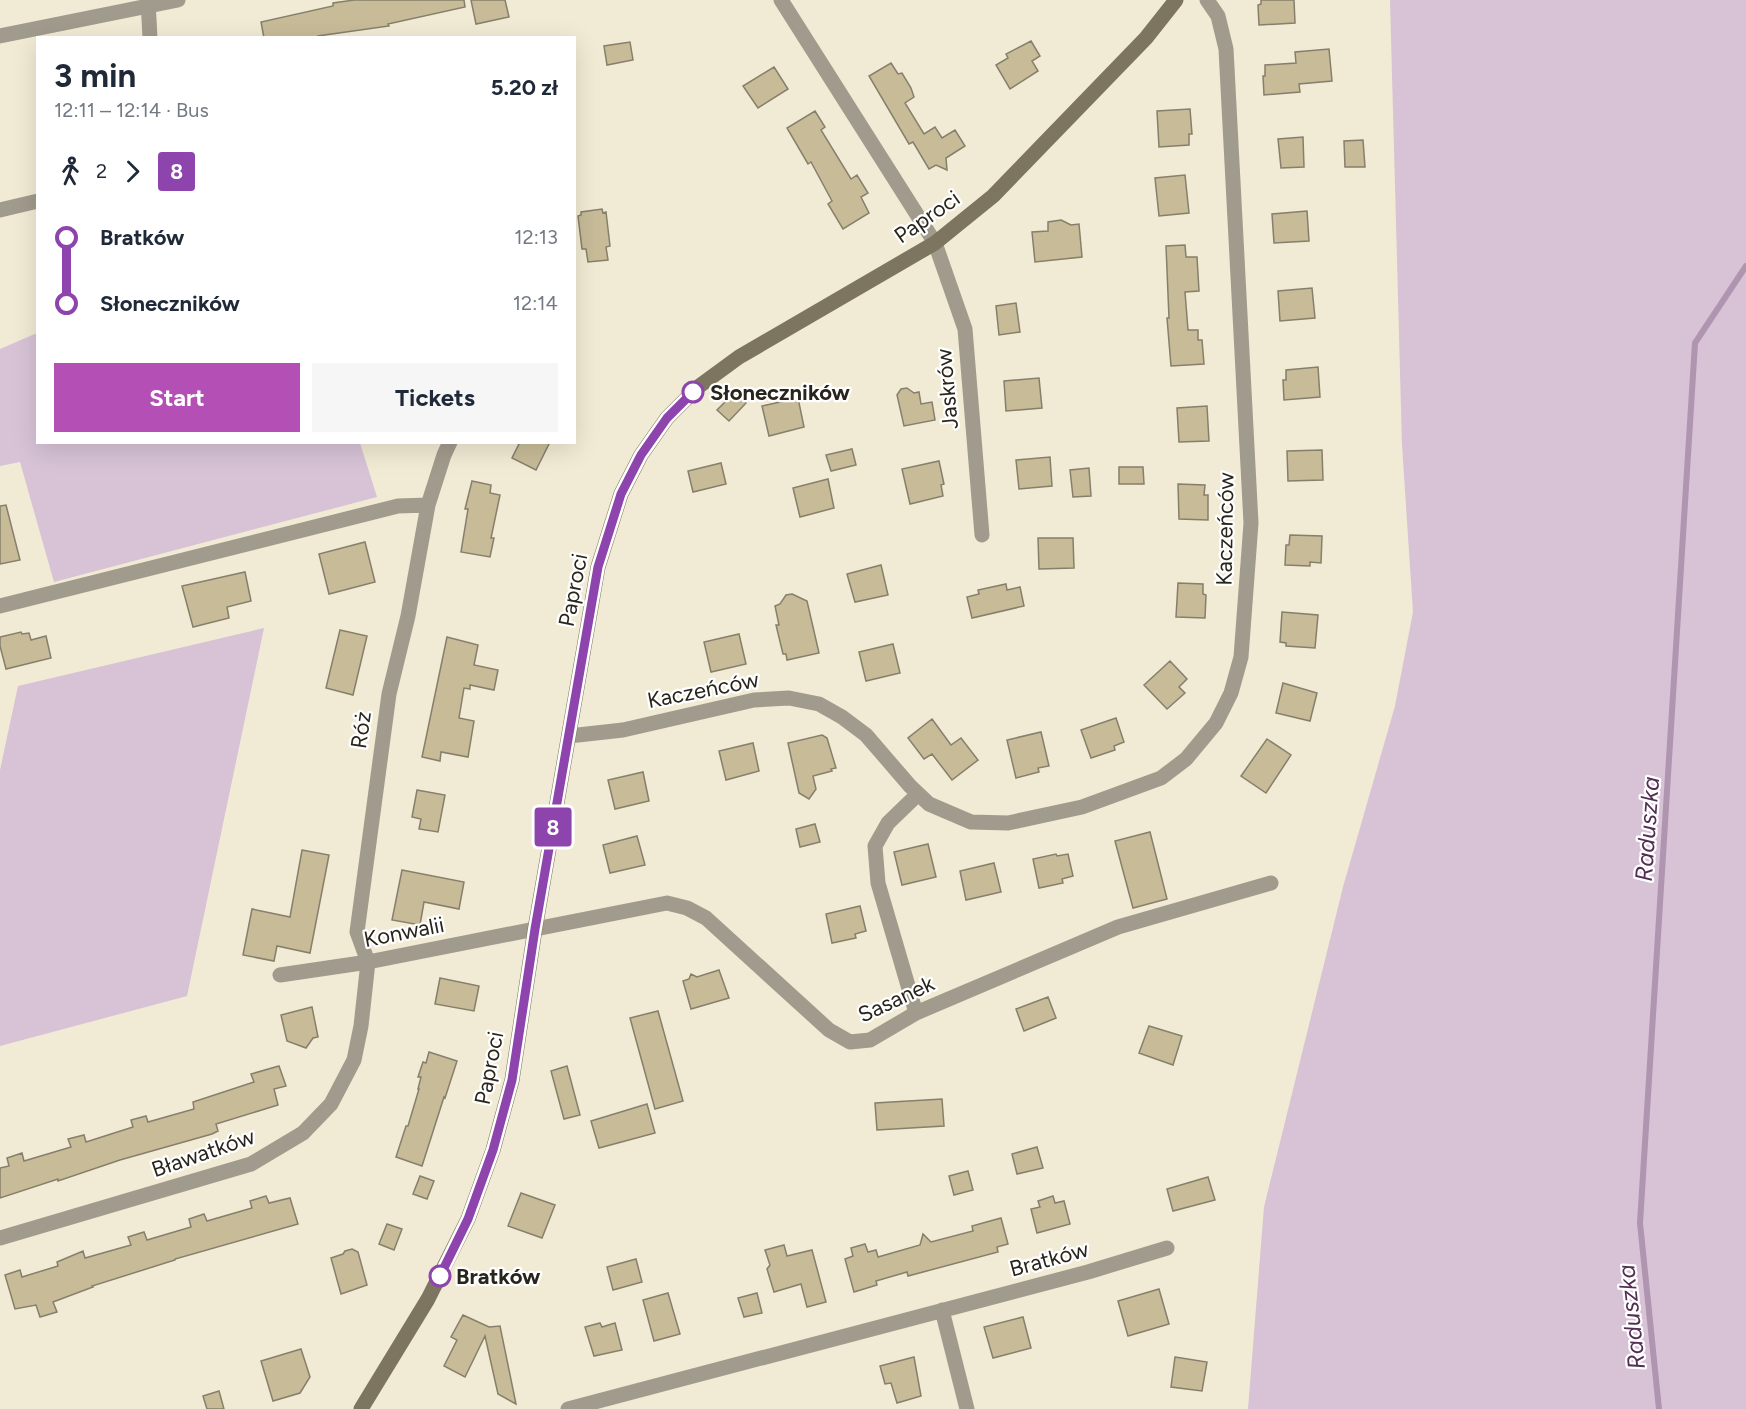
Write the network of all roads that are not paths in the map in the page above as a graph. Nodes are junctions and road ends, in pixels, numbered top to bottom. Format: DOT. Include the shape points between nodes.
graph roads {
  1 [pos="178,0"];
  2 [pos="1176,0"];
  3 [pos="1207,0"];
  4 [pos="786,2"];
  5 [pos="149,3"];
  6 [pos="0,36"];
  7 [pos="150,36"];
  8 [pos="36,201"];
  9 [pos="0,210"];
  10 [pos="935,243"];
  11 [pos="449,444"];
  12 [pos="428,505"];
  13 [pos="982,535"];
  14 [pos="0,606"];
  15 [pos="569,736"];
  16 [pos="918,794"];
  17 [pos="1271,883"];
  18 [pos="535,929"];
  19 [pos="368,962"];
  20 [pos="280,975"];
  21 [pos="916,1013"];
  22 [pos="0,1238"];
  23 [pos="1167,1248"];
  24 [pos="942,1310"];
  25 [pos="608,1398"];
  26 [pos="361,1409"];
  27 [pos="568,1409"];
  28 [pos="625,1409"];
  29 [pos="967,1409"];
  1 -- 5 [label="street"];
  2 -- 10 [label="street, Paproci" via="1146,38 1025,164"];
  3 -- 16 [label="street, Kaczeńców" via="1218,16 1226,49 1251,523 1241,657 1231,693 1216,723 1186,759 1161,778 1082,807 1008,823 971,822 929,804"];
  4 -- 10 [label="street"];
  5 -- 6 [label="street"];
  5 -- 7 [label="street"];
  8 -- 9 [label="street"];
  10 -- 13 [label="street, Jaskrów" via="964,329"];
  10 -- 15 [label="street, Paproci" via="739,357 698,387 667,418 641,455 621,494 598,567"];
  11 -- 12 [label="street, Róż"];
  12 -- 14 [label="street" via="398,506"];
  12 -- 19 [label="street, Róż" via="389,694 372,817 357,932"];
  15 -- 16 [label="street, Kaczeńców" via="623,730 754,700 789,698 819,704 842,717 866,735"];
  15 -- 18 [label="street, Paproci"];
  16 -- 21 [label="street" via="888,823 875,846 878,883"];
  17 -- 21 [label="street, Sasanek" via="1118,927"];
  18 -- 19 [label="street, Konwalii"];
  18 -- 21 [label="street, Sasanek" via="667,903 705,918 829,1030 850,1042 870,1040"];
  18 -- 26 [label="street, Paproci" via="512,1080 490,1160 468,1219 428,1299"];
  19 -- 20 [label="street, Konwalii"];
  19 -- 22 [label="street, Bławatków" via="354,1060 331,1104 303,1133 251,1164"];
  23 -- 24 [label="street, Bratków"];
  24 -- 25 [label="street, Bratków"];
  24 -- 29 [label="street"];
  25 -- 27 [label="street, Bratków"];
  25 -- 28 [label="street"];
}
